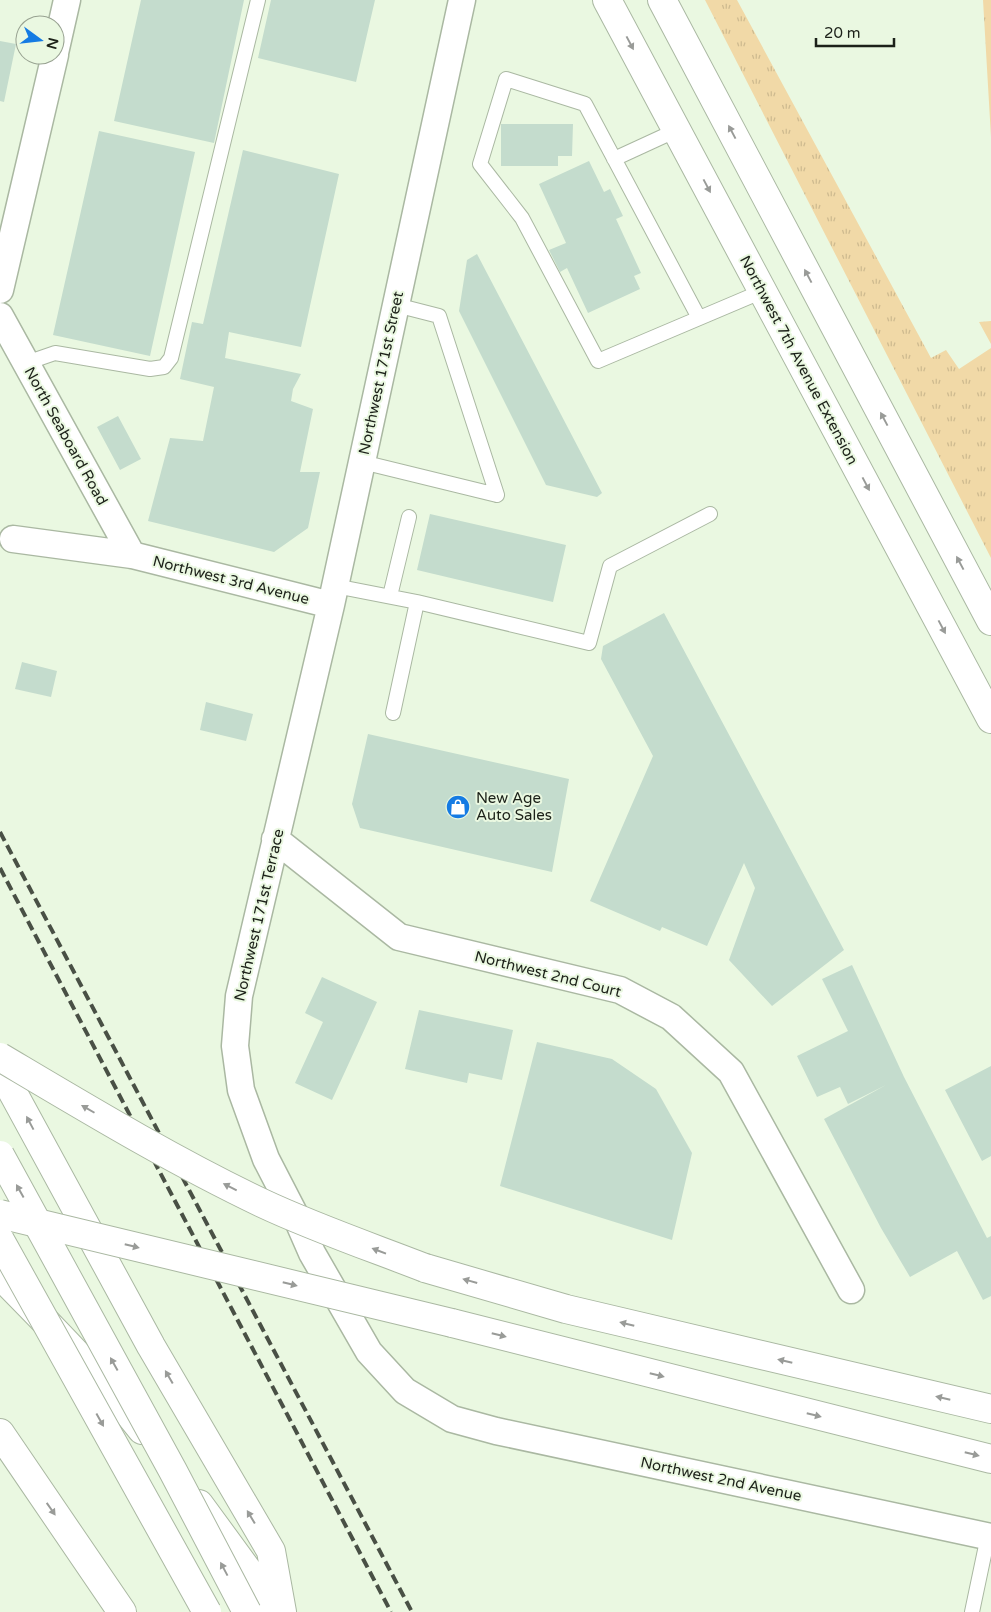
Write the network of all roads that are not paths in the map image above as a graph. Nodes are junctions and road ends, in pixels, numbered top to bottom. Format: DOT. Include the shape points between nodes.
graph roads {
  1 [pos="67,0"];
  2 [pos="258,0"];
  3 [pos="462,0"];
  4 [pos="607,0"];
  5 [pos="662,0"];
  6 [pos="64,15"];
  7 [pos="52,65"];
  8 [pos="677,130"];
  9 [pos="614,159"];
  10 [pos="0,290"];
  11 [pos="763,291"];
  12 [pos="396,305"];
  13 [pos="0,316"];
  14 [pos="699,318"];
  15 [pos="26,363"];
  16 [pos="362,462"];
  17 [pos="710,514"];
  18 [pos="409,517"];
  19 [pos="13,539"];
  20 [pos="132,555"];
  21 [pos="333,596"];
  22 [pos="390,596"];
  23 [pos="417,602"];
  24 [pos="991,621"];
  25 [pos="393,713"];
  26 [pos="991,719"];
  27 [pos="298,745"];
  28 [pos="275,839"];
  29 [pos="0,1057"];
  30 [pos="0,1068"];
  31 [pos="0,1155"];
  32 [pos="0,1214"];
  33 [pos="0,1240"];
  34 [pos="0,1275"];
  35 [pos="851,1290"];
  36 [pos="991,1409"];
  37 [pos="452,1419"];
  38 [pos="0,1433"];
  39 [pos="0,1450"];
  40 [pos="991,1459"];
  41 [pos="23,1469"];
  42 [pos="989,1536"];
  43 [pos="122,1612"];
  44 [pos="206,1612"];
  45 [pos="247,1612"];
  46 [pos="278,1612"];
  47 [pos="282,1612"];
  48 [pos="972,1612"];
  1 -- 6 [label="street"];
  2 -- 15 [label="lane" via="171,358 164,367 150,369 55,353"];
  3 -- 12 [label="street, Northwest 171st Street"];
  4 -- 8 [label="main road, Northwest 7th Avenue Extension, one-way"];
  24 -- 5 [label="main road, one-way"];
  7 -- 10 [label="street"];
  8 -- 9 [label="lane"];
  8 -- 11 [label="main road, Northwest 7th Avenue Extension, one-way"];
  9 -- 14 [label="lane"];
  9 -- 14 [label="lane" via="585,104 506,80 480,164 522,218 598,361"];
  11 -- 14 [label="lane"];
  11 -- 26 [label="main road, Northwest 7th Avenue Extension, one-way"];
  12 -- 16 [label="street, Northwest 171st Street"];
  12 -- 16 [label="lane" via="438,316 497,495"];
  13 -- 15 [label="street, North Seaboard Road"];
  15 -- 20 [label="street, North Seaboard Road"];
  16 -- 21 [label="street, Northwest 171st Street"];
  17 -- 23 [label="lane" via="610,566 589,643"];
  18 -- 22 [label="lane"];
  19 -- 20 [label="street, Northwest 3rd Avenue"];
  20 -- 21 [label="street, Northwest 3rd Avenue"];
  21 -- 22 [label="lane"];
  21 -- 27 [label="street, Northwest 171st Street"];
  22 -- 23 [label="lane"];
  23 -- 25 [label="lane"];
  27 -- 28 [label="street, Northwest 171st Terrace"];
  28 -- 35 [label="street, Northwest 2nd Court" via="399,937 620,990 671,1017 731,1072"];
  28 -- 37 [label="street, Northwest 171st Terrace" via="239,996 236,1046 241,1090 266,1159 312,1252 369,1352 405,1391"];
  36 -- 29 [label="main road, one-way, bridge" via="576,1311 425,1268 264,1204 184,1164"];
  47 -- 30 [label="main road, one-way" via="271,1551 151,1346"];
  45 -- 31 [label="main road, one-way, bridge"];
  32 -- 40 [label="main road, one-way, bridge" via="452,1323"];
  33 -- 44 [label="main road, one-way, bridge"];
  34 -- 46 [label="main road" via="123,1406 233,1548"];
  37 -- 42 [label="street, Northwest 2nd Avenue"];
  38 -- 41 [label="main road"];
  39 -- 41 [label="main road"];
  41 -- 43 [label="main road, one-way"];
  42 -- 48 [label="lane"];
}
